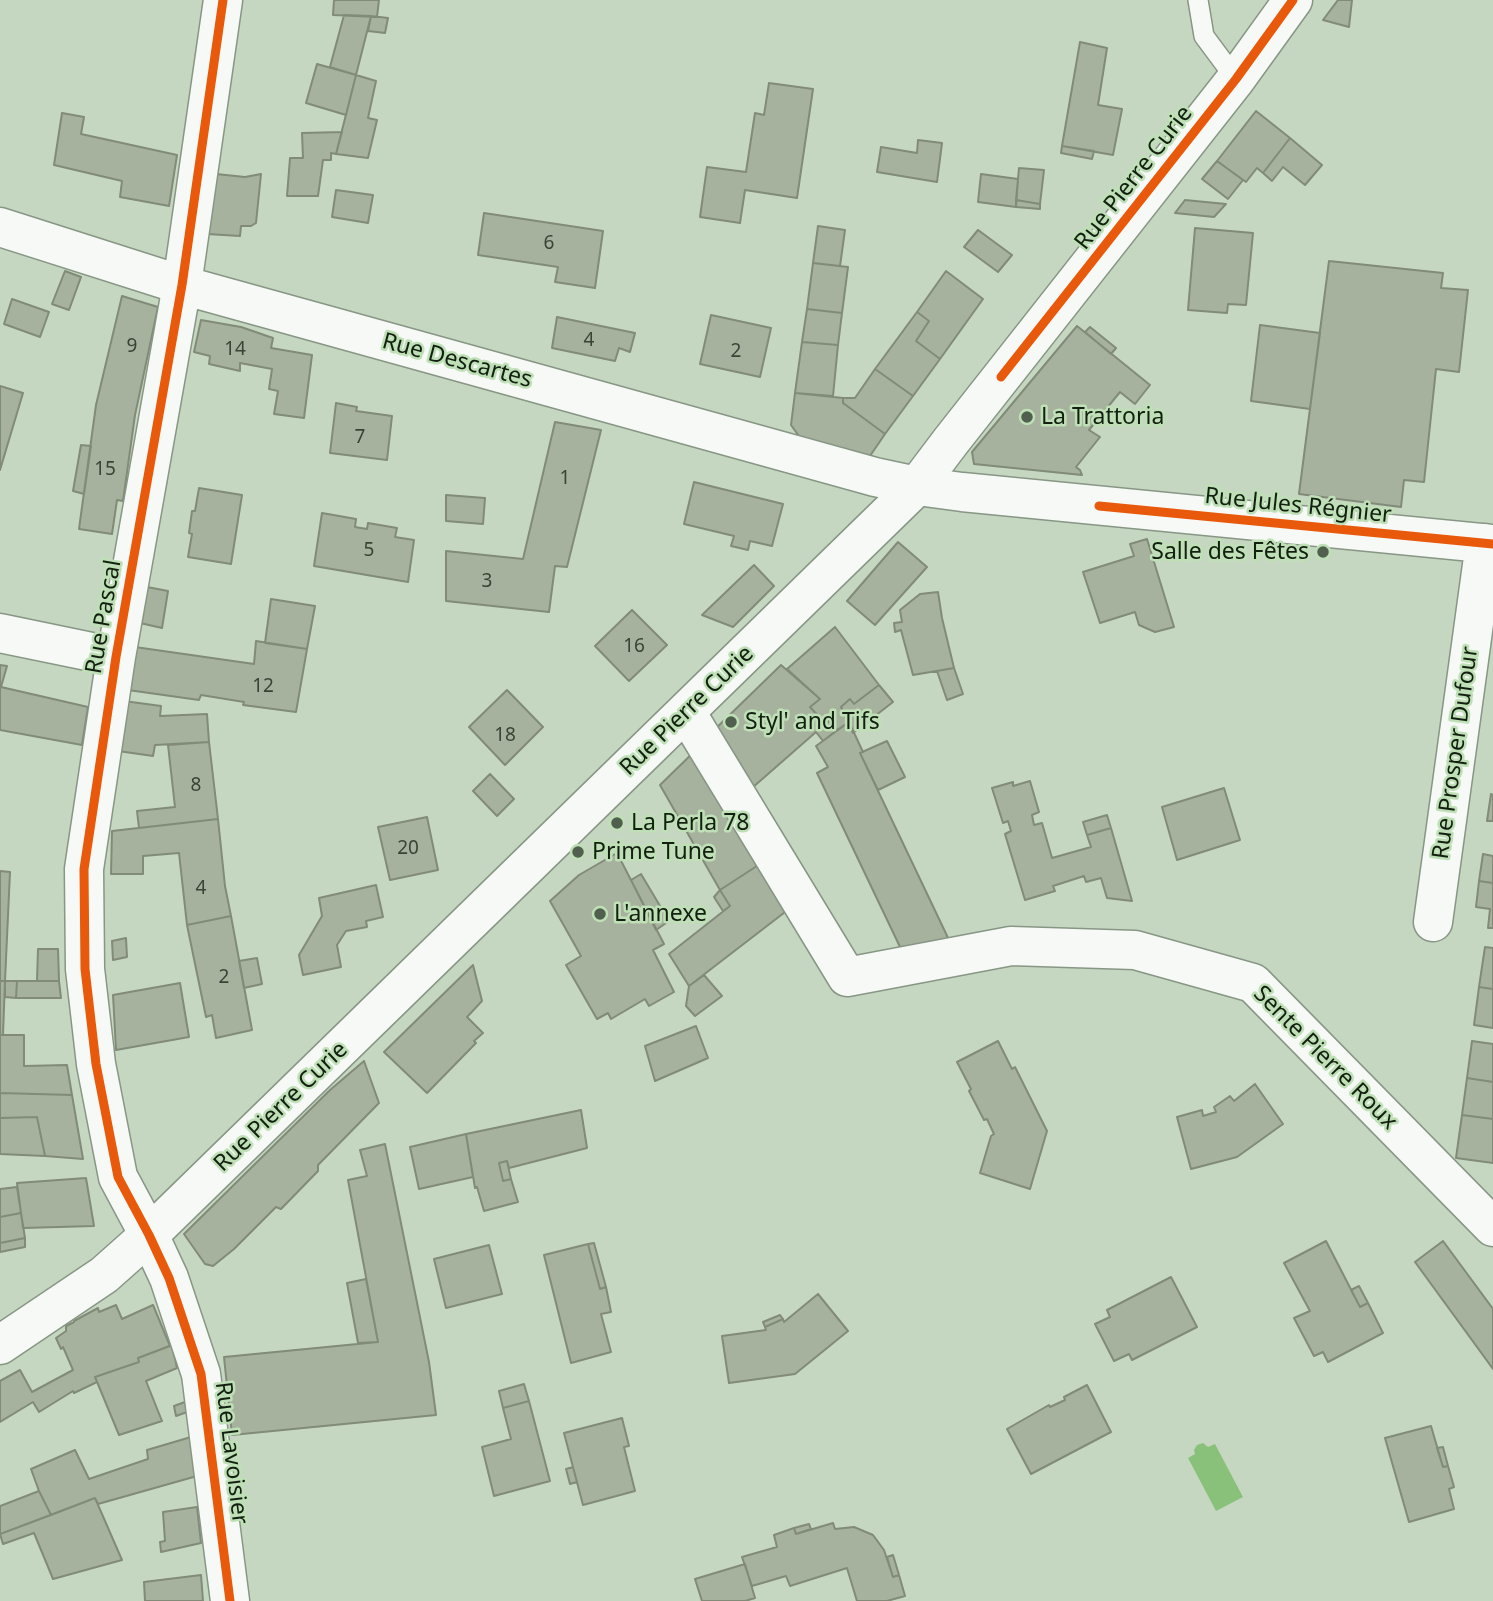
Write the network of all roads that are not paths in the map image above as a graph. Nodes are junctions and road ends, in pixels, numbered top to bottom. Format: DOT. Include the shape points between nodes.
graph roads {
  1 [pos="223,0"];
  2 [pos="1198,0"];
  3 [pos="1293,0"];
  4 [pos="1236,79"];
  5 [pos="0,227"];
  6 [pos="182,285"];
  7 [pos="917,486"];
  8 [pos="1489,544"];
  9 [pos="0,633"];
  10 [pos="116,657"];
  11 [pos="686,712"];
  12 [pos="1433,922"];
  13 [pos="1493,1227"];
  14 [pos="149,1235"];
  15 [pos="0,1345"];
  16 [pos="230,1601"];
  1 -- 6 [label="street, Rue Pascal"];
  2 -- 4 [label="lane" via="1204,36"];
  3 -- 4 [label="street, Rue Pierre Curie"];
  4 -- 7 [label="street, Rue Pierre Curie"];
  5 -- 6 [label="street, Rue Descartes"];
  6 -- 7 [label="street, Rue Descartes"];
  6 -- 10 [label="street, Rue Pascal"];
  7 -- 8 [label="street, Rue Jules Régnier"];
  7 -- 11 [label="street, Rue Pierre Curie"];
  8 -- 12 [label="street, Rue Prosper Dufour"];
  9 -- 10 [label="street"];
  10 -- 14 [label="street, Rue Pascal" via="84,869 85,969 96,1064 118,1177"];
  11 -- 13 [label="street, Sente Pierre Roux" via="847,977 1011,946 1135,950 1254,983"];
  11 -- 14 [label="street, Rue Pierre Curie"];
  14 -- 15 [label="street, Rue Pierre Curie" via="104,1275"];
  14 -- 16 [label="street, Rue Lavoisier" via="169,1278 201,1374"];
}
